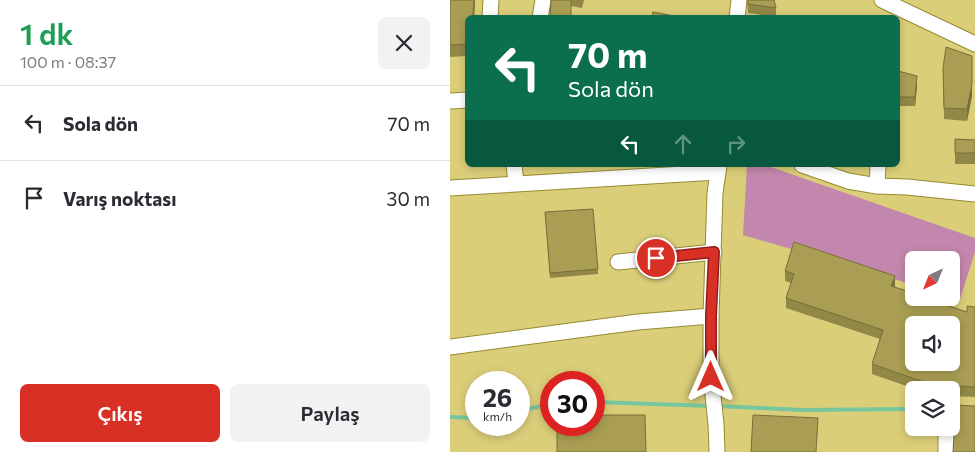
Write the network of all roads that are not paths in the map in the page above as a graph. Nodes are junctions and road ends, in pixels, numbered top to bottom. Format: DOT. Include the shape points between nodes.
graph roads {
  1 [pos="491,0"];
  2 [pos="543,0"];
  3 [pos="739,0"];
  4 [pos="882,0"];
  5 [pos="898,13"];
  6 [pos="490,15"];
  7 [pos="540,15"];
  8 [pos="737,15"];
  9 [pos="975,44"];
  10 [pos="465,100"];
  11 [pos="450,101"];
  12 [pos="514,167"];
  13 [pos="808,167"];
  14 [pos="878,167"];
  15 [pos="719,168"];
  16 [pos="516,183"];
  17 [pos="877,186"];
  18 [pos="450,188"];
  19 [pos="975,194"];
  20 [pos="714,252"];
  21 [pos="618,262"];
  22 [pos="711,316"];
  23 [pos="450,347"];
  24 [pos="946,436"];
  25 [pos="716,452"];
  26 [pos="946,452"];
  1 -- 6 [label="street"];
  2 -- 7 [label="street"];
  3 -- 8 [label="street"];
  4 -- 5 [label="street"];
  5 -- 9 [label="street"];
  10 -- 11 [label="street"];
  12 -- 16 [label="street"];
  13 -- 17 [label="street" via="848,181"];
  14 -- 17 [label="street"];
  15 -- 16 [label="street" via="655,177"];
  15 -- 20 [label="street" via="715,193"];
  16 -- 18 [label="street"];
  17 -- 19 [label="street"];
  20 -- 21 [label="street"];
  20 -- 22 [label="street"];
  22 -- 23 [label="street" via="638,322"];
  22 -- 25 [label="street"];
  24 -- 26 [label="street"];
}
